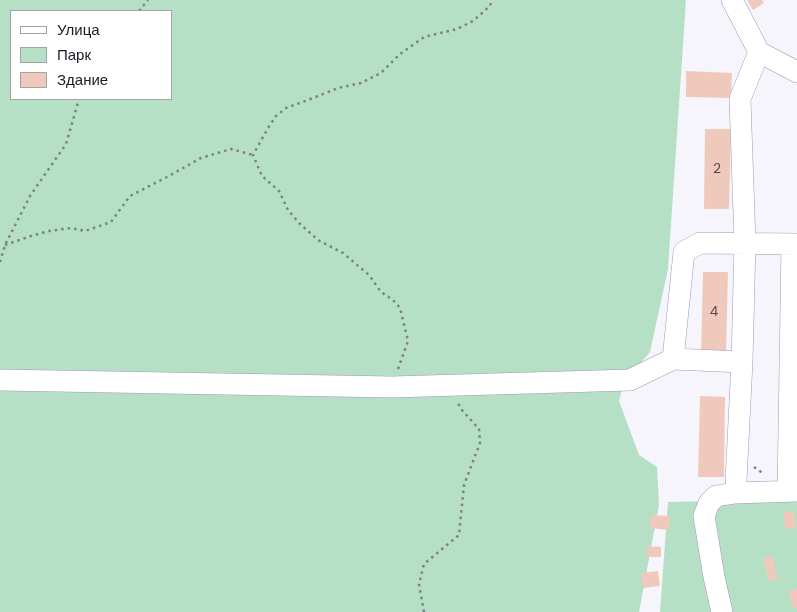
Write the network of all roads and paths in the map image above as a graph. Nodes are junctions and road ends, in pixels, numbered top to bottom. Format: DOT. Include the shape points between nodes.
graph roads {
  1 [pos="148,0"];
  2 [pos="492,0"];
  3 [pos="732,0"];
  4 [pos="140,10"];
  5 [pos="759,52"];
  6 [pos="797,72"];
  7 [pos="79,100"];
  8 [pos="253,155"];
  9 [pos="745,243"];
  10 [pos="795,244"];
  11 [pos="6,245"];
  12 [pos="0,262"];
  13 [pos="674,360"];
  14 [pos="742,362"];
  15 [pos="0,380"];
  16 [pos="452,385"];
  17 [pos="392,387"];
  18 [pos="735,487"];
  19 [pos="792,491"];
  20 [pos="424,612"];
  21 [pos="722,612"];
  1 -- 4 [label="path"];
  2 -- 8 [label="path" via="490,6 473,21 457,29 424,37 381,73 286,108 276,116"];
  3 -- 5 [label="street"];
  5 -- 6 [label="street"];
  5 -- 9 [label="street" via="740,99"];
  7 -- 11 [label="path" via="66,144 30,196"];
  8 -- 11 [label="path" via="231,149 201,158 130,196 111,222 85,231 71,228 50,231"];
  8 -- 17 [label="path" via="262,176 280,191 288,210 299,223 318,240 362,269 400,308 408,341"];
  9 -- 10 [label="street"];
  9 -- 13 [label="street" via="700,243 684,252"];
  9 -- 14 [label="street"];
  10 -- 19 [label="street"];
  11 -- 12 [label="path"];
  13 -- 14 [label="street"];
  13 -- 16 [label="street" via="630,380"];
  14 -- 18 [label="street"];
  15 -- 17 [label="street"];
  16 -- 17 [label="street"];
  16 -- 20 [label="path" via="461,408 479,429 480,443 464,485 459,534 424,564 419,584"];
  18 -- 19 [label="street"];
  18 -- 21 [label="street" via="716,496 704,516"];
}
